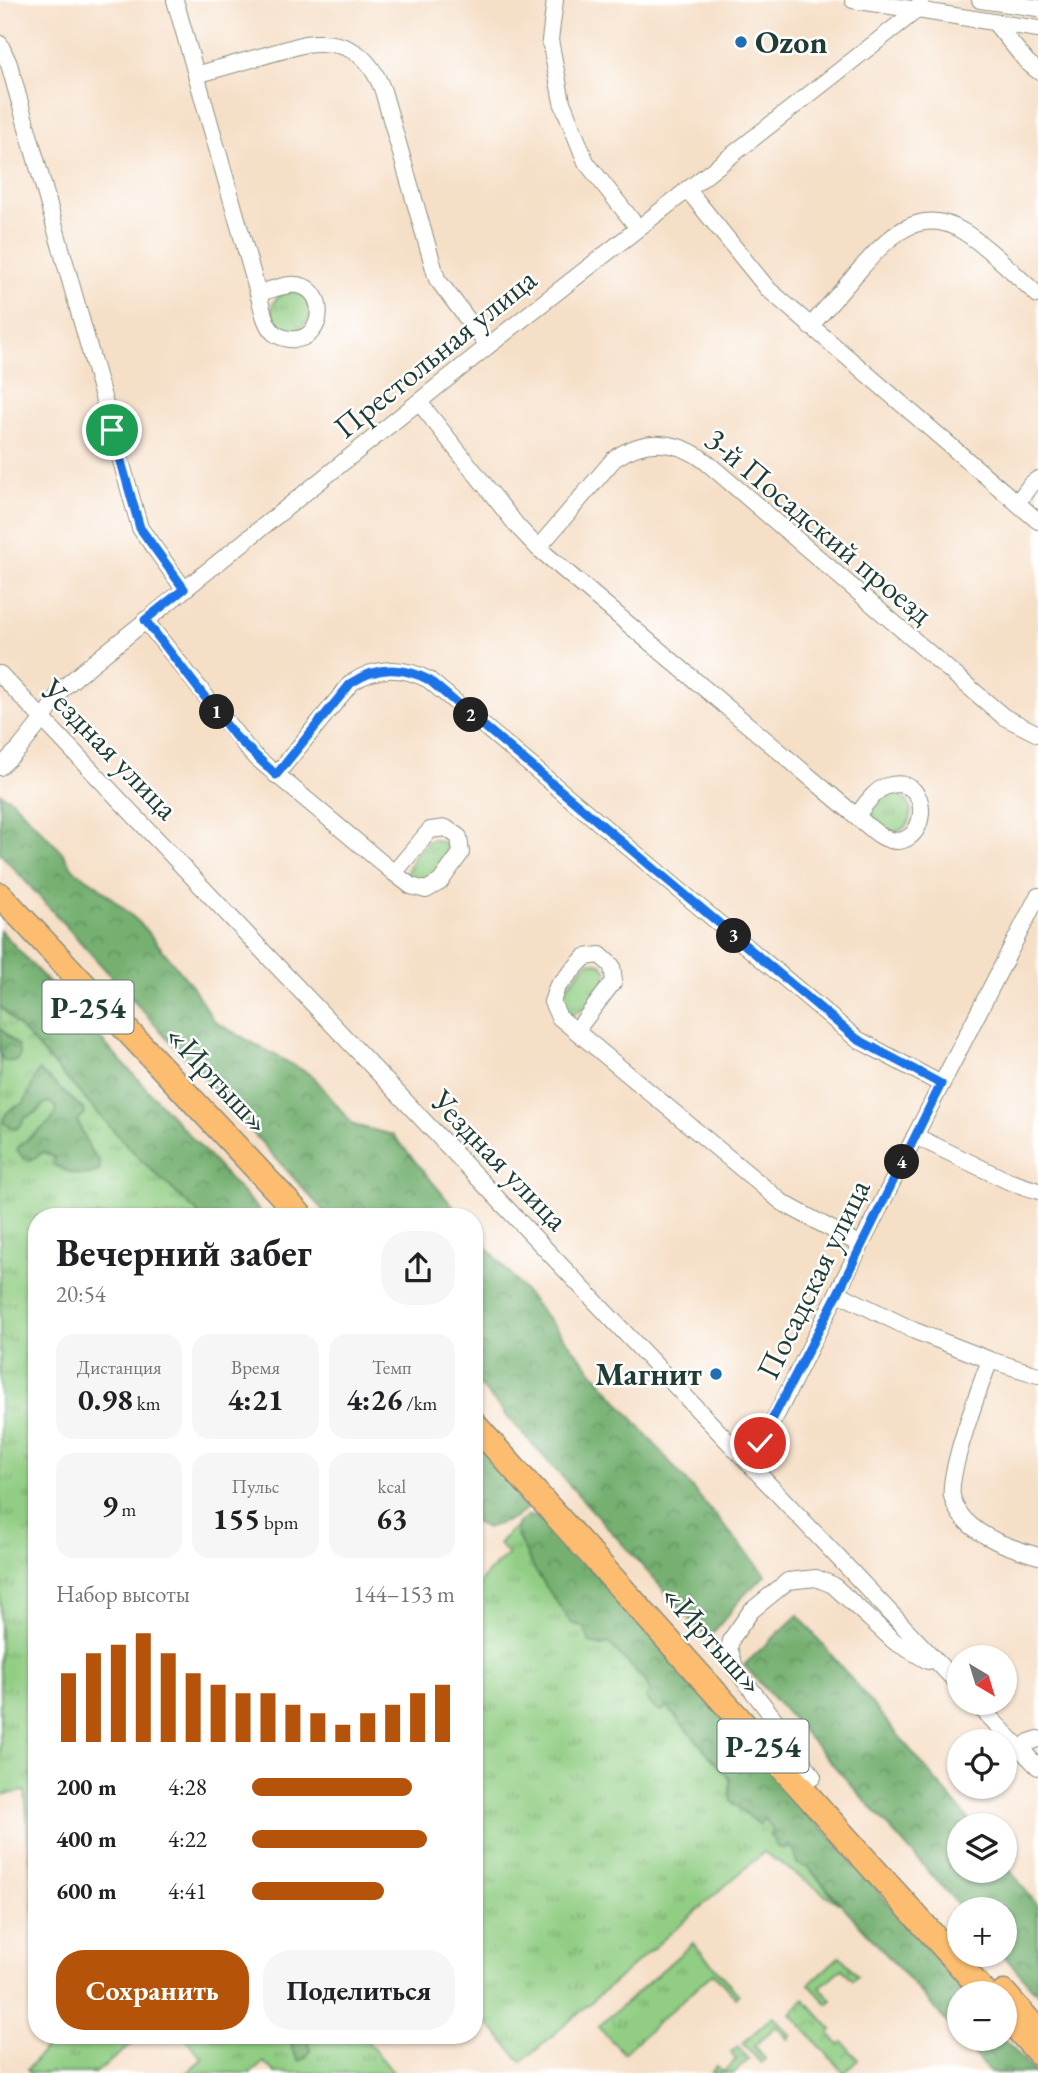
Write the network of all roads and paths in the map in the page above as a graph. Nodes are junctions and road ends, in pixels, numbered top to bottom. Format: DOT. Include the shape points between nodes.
graph roads {
  1 [pos="174,0"];
  2 [pos="555,0"];
  3 [pos="853,0"];
  4 [pos="980,0"];
  5 [pos="919,5"];
  6 [pos="1038,8"];
  7 [pos="995,23"];
  8 [pos="1038,29"];
  9 [pos="0,44"];
  10 [pos="1038,71"];
  11 [pos="196,75"];
  12 [pos="687,189"];
  13 [pos="638,228"];
  14 [pos="258,293"];
  15 [pos="1038,295"];
  16 [pos="810,327"];
  17 [pos="488,346"];
  18 [pos="419,402"];
  19 [pos="1038,479"];
  20 [pos="1018,502"];
  21 [pos="1038,521"];
  22 [pos="538,548"];
  23 [pos="184,589"];
  24 [pos="145,620"];
  25 [pos="0,674"];
  26 [pos="43,719"];
  27 [pos="1038,734"];
  28 [pos="0,767"];
  29 [pos="276,775"];
  30 [pos="856,816"];
  31 [pos="394,873"];
  32 [pos="0,895"];
  33 [pos="1038,896"];
  34 [pos="0,914"];
  35 [pos="576,1031"];
  36 [pos="941,1084"];
  37 [pos="915,1136"];
  38 [pos="1038,1191"];
  39 [pos="276,1208"];
  40 [pos="293,1208"];
  41 [pos="860,1245"];
  42 [pos="838,1293"];
  43 [pos="990,1360"];
  44 [pos="1038,1374"];
  45 [pos="483,1414"];
  46 [pos="483,1434"];
  47 [pos="746,1458"];
  48 [pos="1038,1556"];
  49 [pos="946,1671"];
  50 [pos="988,1715"];
  51 [pos="1038,1739"];
  52 [pos="1021,1749"];
  53 [pos="1038,1766"];
  54 [pos="813,1777"];
  55 [pos="947,1928"];
  56 [pos="981,1967"];
  57 [pos="974,1981"];
  58 [pos="993,1981"];
  59 [pos="1017,2008"];
  60 [pos="1017,2029"];
  61 [pos="1038,2031"];
  62 [pos="1038,2052"];
  1 -- 11 [label="street"];
  2 -- 13 [label="street" via="550,40 562,102 586,162"];
  3 -- 5 [label="street"];
  4 -- 6 [label="street"];
  5 -- 7 [label="street"];
  5 -- 12 [label="street, Престольная улица"];
  7 -- 8 [label="street"];
  7 -- 10 [label="street"];
  9 -- 23 [label="street" via="140,528"];
  11 -- 14 [label="street"];
  11 -- 17 [label="street" via="322,42 346,48 367,62 383,91 436,279"];
  12 -- 13 [label="street, Престольная улица"];
  12 -- 16 [label="street" via="768,289"];
  13 -- 17 [label="street, Престольная улица"];
  15 -- 16 [label="street" via="962,230 925,222 889,237"];
  16 -- 20 [label="street"];
  17 -- 18 [label="street, Престольная улица"];
  18 -- 22 [label="street"];
  18 -- 23 [label="street, Престольная улица"];
  19 -- 20 [label="street"];
  20 -- 21 [label="street"];
  22 -- 27 [label="street, 3-й Посадский проезд" via="624,452 647,444 684,448 705,461 1004,717"];
  22 -- 30 [label="street"];
  23 -- 24 [label="street, Престольная улица"];
  24 -- 26 [label="street, Престольная улица" via="62,689"];
  24 -- 29 [label="street" via="235,736"];
  25 -- 26 [label="street, Уездная улица"];
  26 -- 28 [label="street, Престольная улица"];
  26 -- 47 [label="street, Уездная улица"];
  29 -- 31 [label="street"];
  29 -- 36 [label="street" via="351,683 376,671 415,673 429,680 857,1039"];
  32 -- 40 [label="highway, «Иртыш» / Р-254"];
  33 -- 36 [label="street, Посадская улица"];
  34 -- 39 [label="highway, «Иртыш» / Р-254"];
  35 -- 35 [label="street" via="614,981 612,966 600,955 578,961 553,994 554,1010"];
  35 -- 41 [label="street" via="783,1203"];
  36 -- 37 [label="street, Посадская улица"];
  37 -- 38 [label="street"];
  37 -- 41 [label="street, Посадская улица"];
  41 -- 42 [label="street, Посадская улица"];
  42 -- 43 [label="street" via="915,1331"];
  42 -- 47 [label="street, Посадская улица" via="773,1422"];
  43 -- 44 [label="street"];
  43 -- 48 [label="street" via="956,1464 952,1495 957,1509 978,1531"];
  45 -- 54 [label="highway, «Иртыш» / Р-254"];
  46 -- 57 [label="highway, «Иртыш» / Р-254"];
  47 -- 49 [label="street, Уездная улица"];
  49 -- 54 [label="street" via="895,1642 833,1585 801,1578 769,1595 751,1611 729,1648 736,1670"];
  50 -- 52 [label="street"];
  51 -- 52 [label="street"];
  52 -- 53 [label="street"];
  54 -- 55 [label="highway, «Иртыш» / Р-254"];
  56 -- 58 [label="highway"];
  59 -- 61 [label="highway"];
  60 -- 62 [label="highway"];
}
